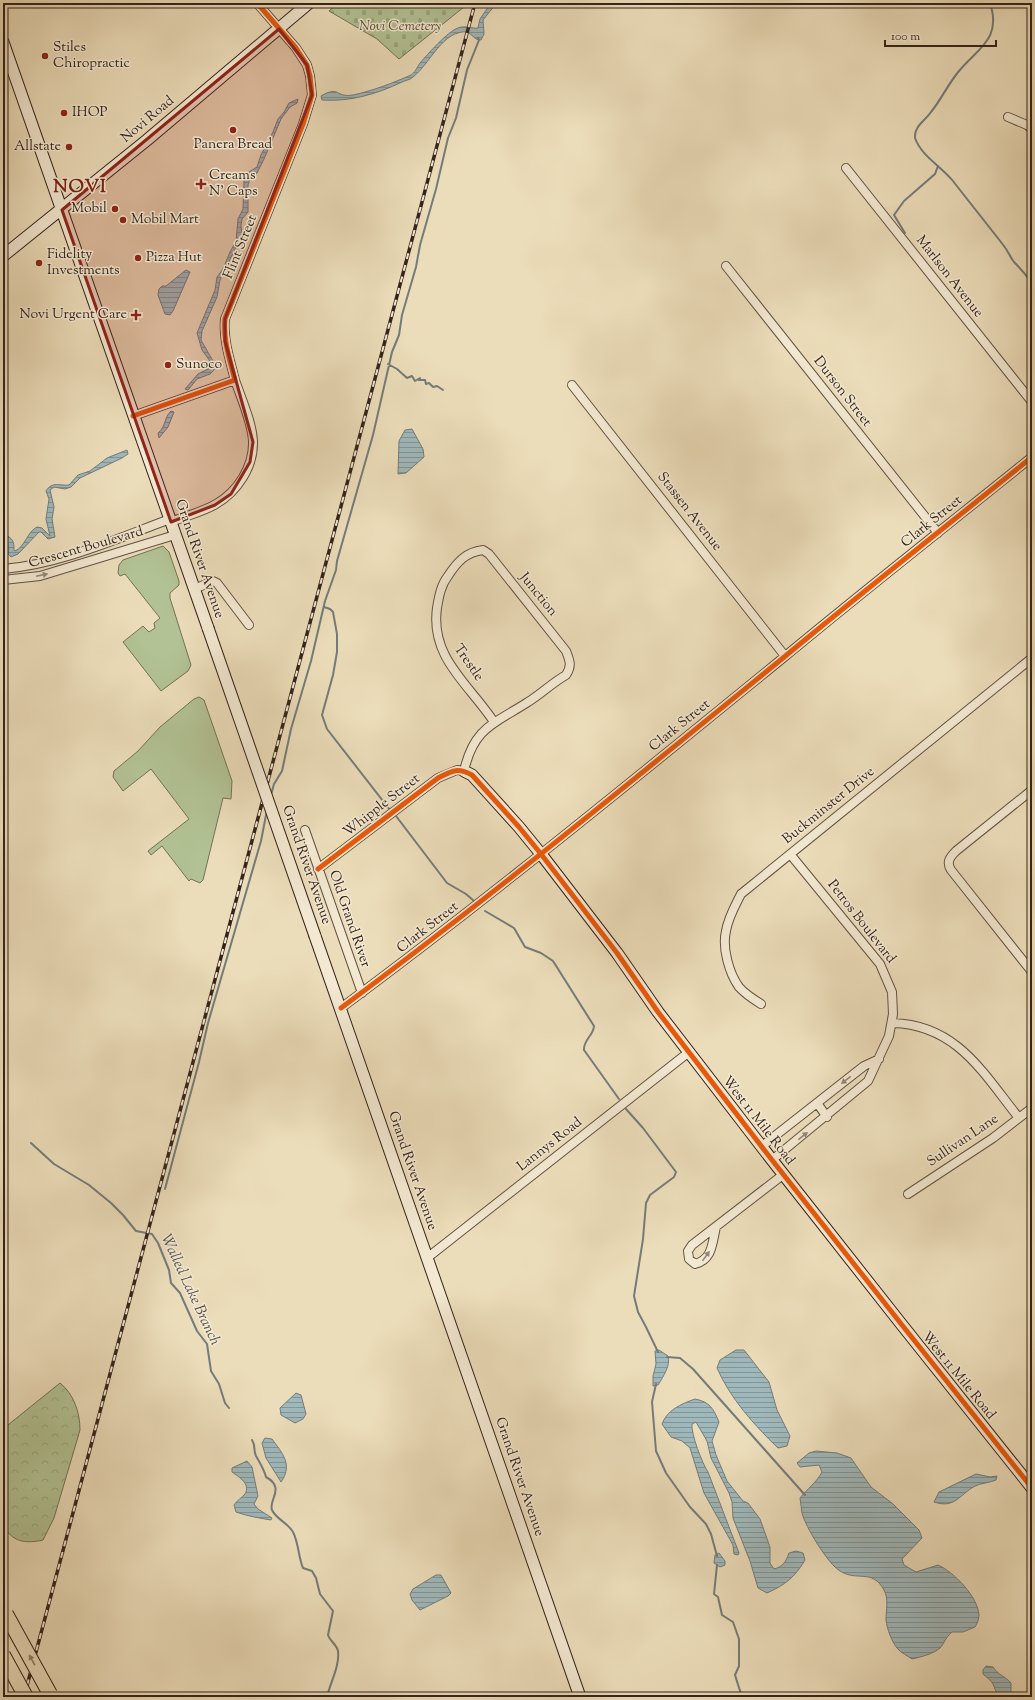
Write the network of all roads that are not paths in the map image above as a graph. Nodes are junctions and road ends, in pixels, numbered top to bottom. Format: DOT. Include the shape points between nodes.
graph roads {
  1 [pos="257,3"];
  2 [pos="309,3"];
  3 [pos="279,29"];
  4 [pos="3,42"];
  5 [pos="1008,117"];
  6 [pos="1032,129"];
  7 [pos="846,168"];
  8 [pos="62,210"];
  9 [pos="3,256"];
  10 [pos="726,266"];
  11 [pos="235,380"];
  12 [pos="572,385"];
  13 [pos="1032,402"];
  14 [pos="133,416"];
  15 [pos="1032,457"];
  16 [pos="170,520"];
  17 [pos="938,533"];
  18 [pos="175,535"];
  19 [pos="470,553"];
  20 [pos="3,569"];
  21 [pos="3,580"];
  22 [pos="194,589"];
  23 [pos="249,626"];
  24 [pos="785,656"];
  25 [pos="1032,658"];
  26 [pos="494,722"];
  27 [pos="464,771"];
  28 [pos="1032,790"];
  29 [pos="305,830"];
  30 [pos="541,854"];
  31 [pos="790,854"];
  32 [pos="318,869"];
  33 [pos="1031,969"];
  34 [pos="362,993"];
  35 [pos="761,1004"];
  36 [pos="341,1008"];
  37 [pos="892,1023"];
  38 [pos="689,1052"];
  39 [pos="879,1059"];
  40 [pos="817,1103"];
  41 [pos="1032,1108"];
  42 [pos="827,1117"];
  43 [pos="1019,1118"];
  44 [pos="762,1146"];
  45 [pos="772,1160"];
  46 [pos="784,1174"];
  47 [pos="908,1194"];
  48 [pos="716,1227"];
  49 [pos="427,1258"];
  50 [pos="1032,1488"];
  51 [pos="6,1614"];
  52 [pos="3,1655"];
  53 [pos="50,1694"];
  54 [pos="26,1697"];
  55 [pos="580,1697"];
  1 -- 3 [label="street, Flint Street"];
  2 -- 3 [label="main road, Novi Road"];
  3 -- 8 [label="main road, Novi Road"];
  3 -- 11 [label="street, Flint Street" via="307,65 312,84 312,99 225,319 225,340"];
  4 -- 8 [label="main road, Grand River Avenue"];
  5 -- 6 [label="street"];
  7 -- 13 [label="street, Marlson Avenue"];
  8 -- 9 [label="main road, Novi Road"];
  8 -- 14 [label="main road, Grand River Avenue"];
  10 -- 17 [label="street, Durson Street"];
  11 -- 14 [label="street"];
  11 -- 16 [label="street, Flint Street" via="253,442 250,462 243,479 231,494 215,505"];
  12 -- 24 [label="street, Stassen Avenue"];
  14 -- 16 [label="main road, Grand River Avenue"];
  15 -- 17 [label="street, Clark Street"];
  16 -- 18 [label="main road, Grand River Avenue"];
  16 -- 20 [label="street, Crescent Boulevard" via="54,560"];
  17 -- 24 [label="street, Clark Street"];
  21 -- 18 [label="street, Crescent Boulevard, one-way" via="48,574"];
  18 -- 22 [label="main road, Grand River Avenue"];
  19 -- 26 [label="street, Trestle" via="459,561 444,581 436,616 438,638 443,654"];
  19 -- 26 [label="street, Junction" via="483,550 488,554 566,651 571,662 566,675 529,702"];
  22 -- 23 [label="street" via="213,581 217,583"];
  22 -- 36 [label="main road, Grand River Avenue, bridge"];
  24 -- 30 [label="street, Clark Street"];
  25 -- 31 [label="street, Buckminster Drive"];
  26 -- 27 [label="street" via="472,745"];
  27 -- 30 [label="main road, West 11 Mile Road" via="472,776"];
  27 -- 32 [label="street, Whipple Street" via="457,770 438,778"];
  28 -- 33 [label="street" via="956,852 948,864"];
  29 -- 32 [label="street, Old Grand River"];
  30 -- 34 [label="street, Clark Street"];
  30 -- 38 [label="main road, West 11 Mile Road"];
  31 -- 35 [label="street, Buckminster Drive" via="741,894 725,932 730,970 748,996"];
  31 -- 37 [label="street, Petros Boulevard" via="880,964 892,992"];
  32 -- 34 [label="street, Old Grand River"];
  34 -- 36 [label="street, Clark Street"];
  36 -- 49 [label="main road, Grand River Avenue"];
  37 -- 39 [label="street, Petros Boulevard"];
  37 -- 43 [label="street" via="924,1028 949,1040 972,1060"];
  38 -- 44 [label="main road, West 11 Mile Road"];
  38 -- 49 [label="street, Lannys Road"];
  39 -- 40 [label="street, one-way" via="864,1066"];
  39 -- 42 [label="street, Petros Boulevard" via="868,1081"];
  40 -- 42 [label="street"];
  40 -- 44 [label="street"];
  41 -- 43 [label="street, Sullivan Lane"];
  45 -- 42 [label="street, Petros Boulevard, one-way"];
  43 -- 47 [label="street, Sullivan Lane"];
  44 -- 45 [label="main road, West 11 Mile Road"];
  45 -- 46 [label="main road, West 11 Mile Road"];
  46 -- 48 [label="street"];
  46 -- 50 [label="main road, West 11 Mile Road"];
  49 -- 55 [label="main road, Grand River Avenue"];
  53 -- 51 [label="highway, one-way, bridge"];
  52 -- 54 [label="highway, bridge"];
}
